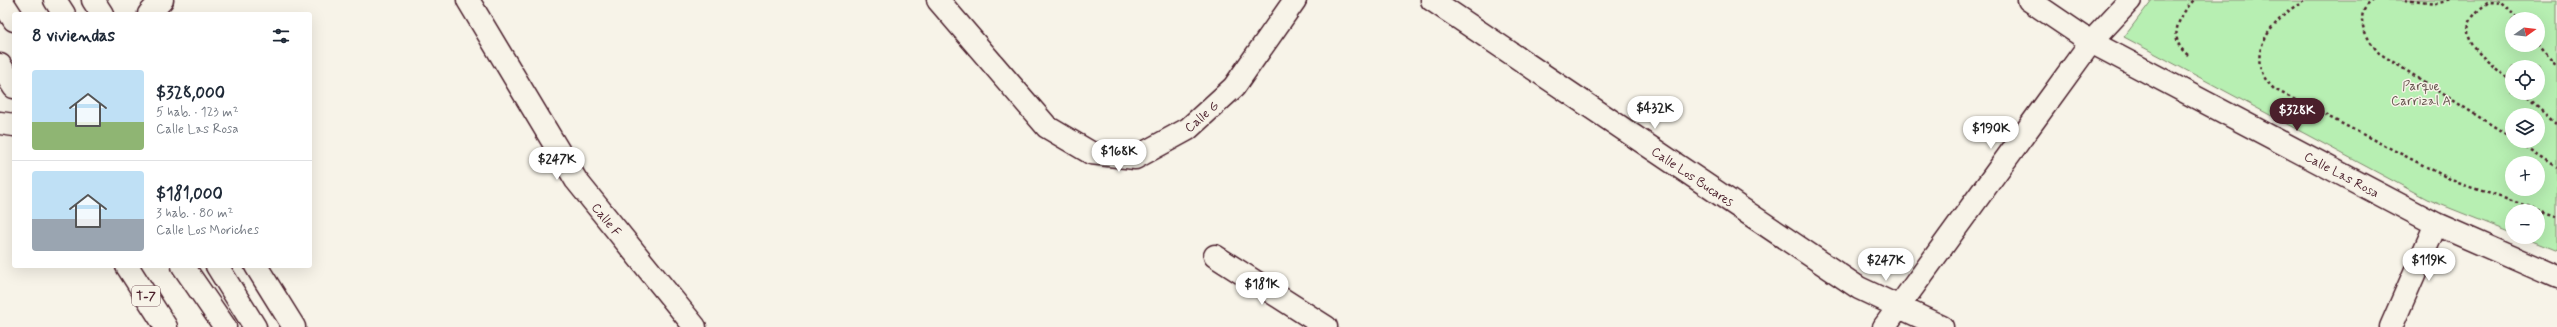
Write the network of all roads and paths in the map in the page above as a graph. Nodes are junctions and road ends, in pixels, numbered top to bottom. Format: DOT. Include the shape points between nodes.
graph roads {
  1 [pos="1,0"];
  2 [pos="55,0"];
  3 [pos="93,0"];
  4 [pos="468,0"];
  5 [pos="938,0"];
  6 [pos="1295,0"];
  7 [pos="1432,0"];
  8 [pos="2029,0"];
  9 [pos="2130,0"];
  10 [pos="2194,0"];
  11 [pos="2304,0"];
  12 [pos="2374,0"];
  13 [pos="2405,0"];
  14 [pos="2451,0"];
  15 [pos="63,12"];
  16 [pos="101,12"];
  17 [pos="2511,12"];
  18 [pos="12,17"];
  19 [pos="2091,42"];
  20 [pos="2545,52"];
  21 [pos="2192,58"];
  22 [pos="0,65"];
  23 [pos="2557,67"];
  24 [pos="2505,76"];
  25 [pos="12,84"];
  26 [pos="2532,100"];
  27 [pos="2557,123"];
  28 [pos="2505,134"];
  29 [pos="2527,148"];
  30 [pos="2557,168"];
  31 [pos="2557,216"];
  32 [pos="2436,224"];
  33 [pos="1215,256"];
  34 [pos="128,268"];
  35 [pos="184,268"];
  36 [pos="218,268"];
  37 [pos="257,268"];
  38 [pos="2557,277"];
  39 [pos="1898,306"];
  40 [pos="166,327"];
  41 [pos="225,327"];
  42 [pos="255,327"];
  43 [pos="294,327"];
  44 [pos="695,327"];
  45 [pos="1326,327"];
  46 [pos="1884,327"];
  47 [pos="1942,327"];
  48 [pos="2391,327"];
  1 -- 18 [label="main road"];
  2 -- 15 [label="main road"];
  3 -- 16 [label="main road"];
  4 -- 44 [label="main road, Calle F" via="576,180"];
  5 -- 6 [label="main road, Calle G" via="1047,127 1091,153 1135,158 1188,129 1234,86"];
  7 -- 39 [label="main road, Calle Los Bucares" via="1859,288"];
  8 -- 19 [label="main road, Calle Las Rosa"];
  9 -- 19 [label="main road"];
  10 -- 21 [label="path" via="2178,21 2176,34 2177,43"];
  11 -- 31 [label="path" via="2271,28 2260,50 2261,71 2266,82 2274,89 2458,183"];
  12 -- 28 [label="path" via="2365,9 2362,22 2367,39 2379,53"];
  13 -- 14 [label="path" via="2435,4"];
  17 -- 24 [label="path" via="2502,3 2489,2 2474,14 2469,23 2469,42"];
  19 -- 32 [label="main road, Calle Las Rosa"];
  19 -- 39 [label="main road"];
  20 -- 23 [label="path"];
  22 -- 25 [label="main road"];
  26 -- 27 [label="path"];
  29 -- 30 [label="path"];
  32 -- 38 [label="main road, Calle Las Rosa"];
  32 -- 48 [label="main road"];
  33 -- 45 [label="main road"];
  34 -- 40 [label="main road, T-7"];
  35 -- 41 [label="main road"];
  36 -- 42 [label="main road"];
  37 -- 43 [label="main road"];
  39 -- 46 [label="main road"];
  39 -- 47 [label="main road, Calle Los Bucares"];
}
